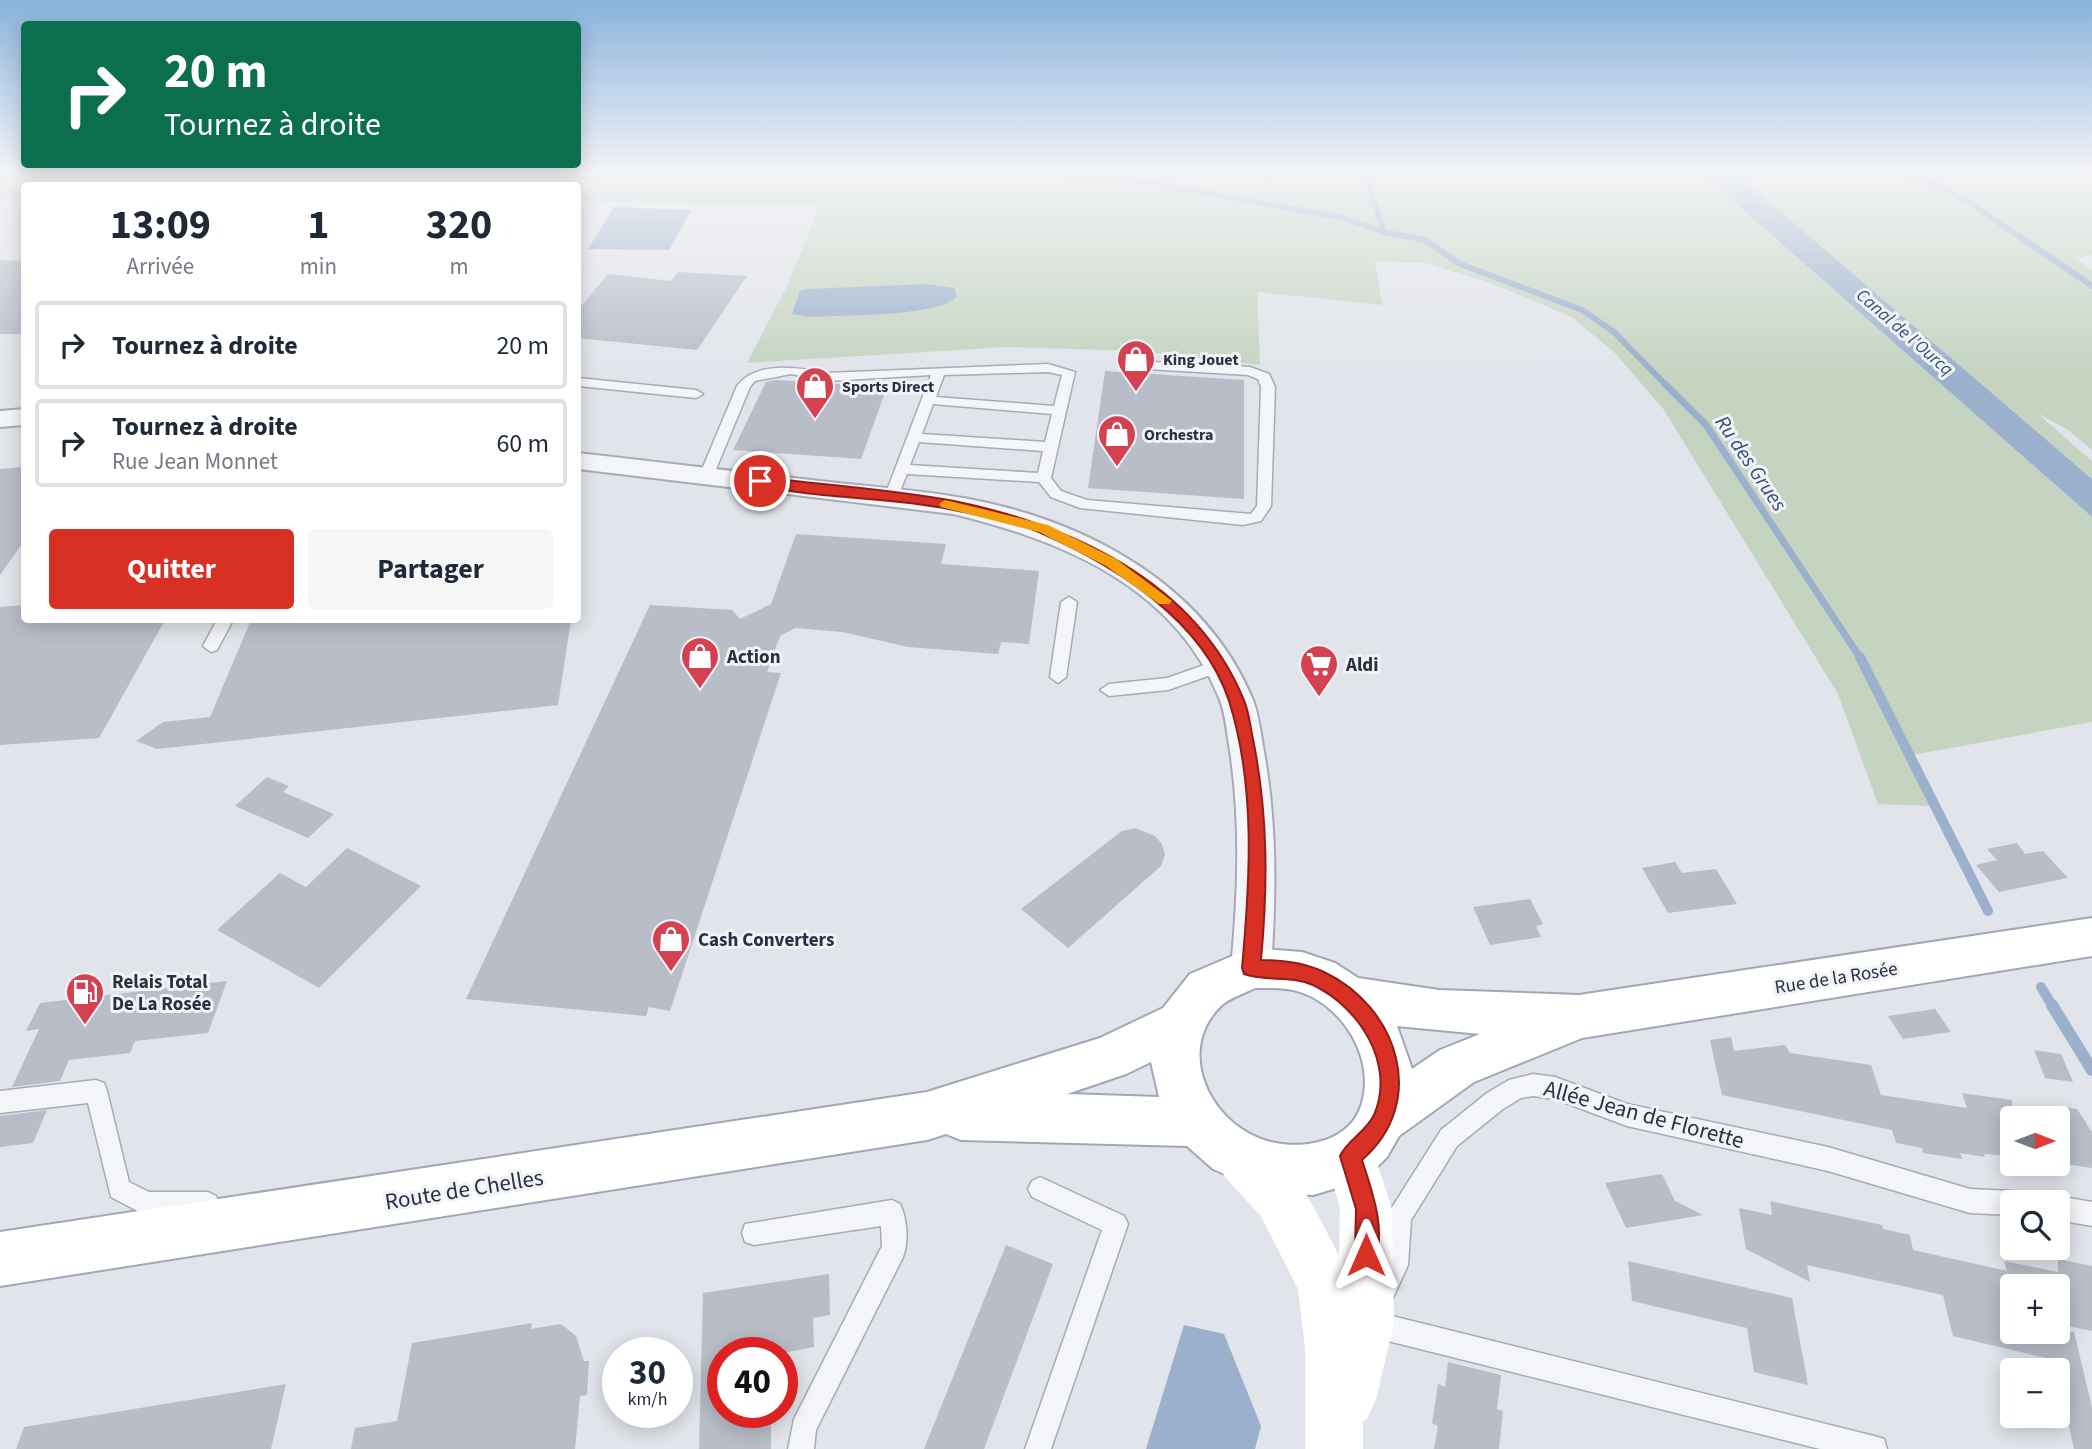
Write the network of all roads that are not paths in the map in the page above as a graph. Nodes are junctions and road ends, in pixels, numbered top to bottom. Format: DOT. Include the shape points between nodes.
graph roads {
  1 [pos="1135,365"];
  2 [pos="939,371"];
  3 [pos="581,382"];
  4 [pos="696,394"];
  5 [pos="928,400"];
  6 [pos="1059,411"];
  7 [pos="21,417"];
  8 [pos="0,419"];
  9 [pos="914,438"];
  10 [pos="1051,447"];
  11 [pos="581,461"];
  12 [pos="902,469"];
  13 [pos="707,474"];
  14 [pos="1044,478"];
  15 [pos="891,498"];
  16 [pos="1069,602"];
  17 [pos="223,623"];
  18 [pos="211,646"];
  19 [pos="1219,666"];
  20 [pos="1058,677"];
  21 [pos="1109,690"];
  22 [pos="2092,937"];
  23 [pos="1251,968"];
  24 [pos="1348,997"];
  25 [pos="1579,1017"];
  26 [pos="1180,1024"];
  27 [pos="0,1102"];
  28 [pos="927,1116"];
  29 [pos="1197,1122"];
  30 [pos="1367,1137"];
  31 [pos="1242,1158"];
  32 [pos="1040,1189"];
  33 [pos="2000,1202"];
  34 [pos="365,1204"];
  35 [pos="2070,1210"];
  36 [pos="2092,1214"];
  37 [pos="754,1233"];
  38 [pos="0,1259"];
  39 [pos="1366,1322"];
  40 [pos="1334,1448"];
  41 [pos="801,1449"];
  42 [pos="1038,1449"];
  43 [pos="1874,1449"];
  1 -- 14 [label="lane" via="1250,371 1264,377 1268,387 1264,506 1256,518 1087,505 1063,500"];
  2 -- 5 [label="lane"];
  2 -- 6 [label="lane" via="1048,368 1069,372"];
  2 -- 13 [label="lane" via="827,377 791,370 751,378"];
  3 -- 4 [label="lane"];
  5 -- 6 [label="lane"];
  5 -- 9 [label="lane"];
  6 -- 10 [label="lane"];
  7 -- 8 [label="street"];
  9 -- 10 [label="lane"];
  9 -- 12 [label="lane"];
  10 -- 14 [label="lane"];
  11 -- 13 [label="street"];
  12 -- 14 [label="lane"];
  12 -- 15 [label="lane"];
  13 -- 15 [label="street"];
  15 -- 19 [label="street" via="1000,516 1081,545 1154,592 1190,625"];
  16 -- 20 [label="lane"];
  17 -- 18 [label="lane"];
  19 -- 21 [label="lane" via="1168,684"];
  19 -- 23 [label="street" via="1237,700 1255,791 1257,905"];
  22 -- 25 [label="main road, Rue de la Rosée"];
  23 -- 24 [label="main road" via="1285,968 1318,978"];
  23 -- 26 [label="main road" via="1207,987"];
  24 -- 25 [label="main road, Rue de la Rosée" via="1439,1011"];
  24 -- 30 [label="main road" via="1372,1023 1386,1053 1391,1086"];
  25 -- 30 [label="main road, Rue de la Rosée" via="1457,1066"];
  26 -- 28 [label="main road" via="1132,1050"];
  26 -- 29 [label="main road" via="1174,1047 1175,1073"];
  27 -- 34 [label="lane" via="96,1091 119,1189 147,1204"];
  28 -- 29 [label="main road"];
  28 -- 34 [label="main road, Route de Chelles"];
  29 -- 31 [label="main road"];
  30 -- 31 [label="main road" via="1326,1167 1299,1171 1270,1168"];
  30 -- 39 [label="main road"];
  31 -- 40 [label="main road" via="1279,1198 1325,1284 1333,1348"];
  32 -- 42 [label="lane" via="1116,1224"];
  33 -- 39 [label="lane, Allée Jean de Florette" via="1970,1201 1828,1159 1628,1115 1555,1088 1517,1088 1449,1138 1422,1177 1399,1217 1396,1265"];
  34 -- 38 [label="main road, Route de Chelles"];
  35 -- 36 [label="lane"];
  37 -- 41 [label="lane" via="892,1212 894,1248 803,1428"];
  39 -- 40 [label="main road"];
  39 -- 43 [label="lane"];
}
